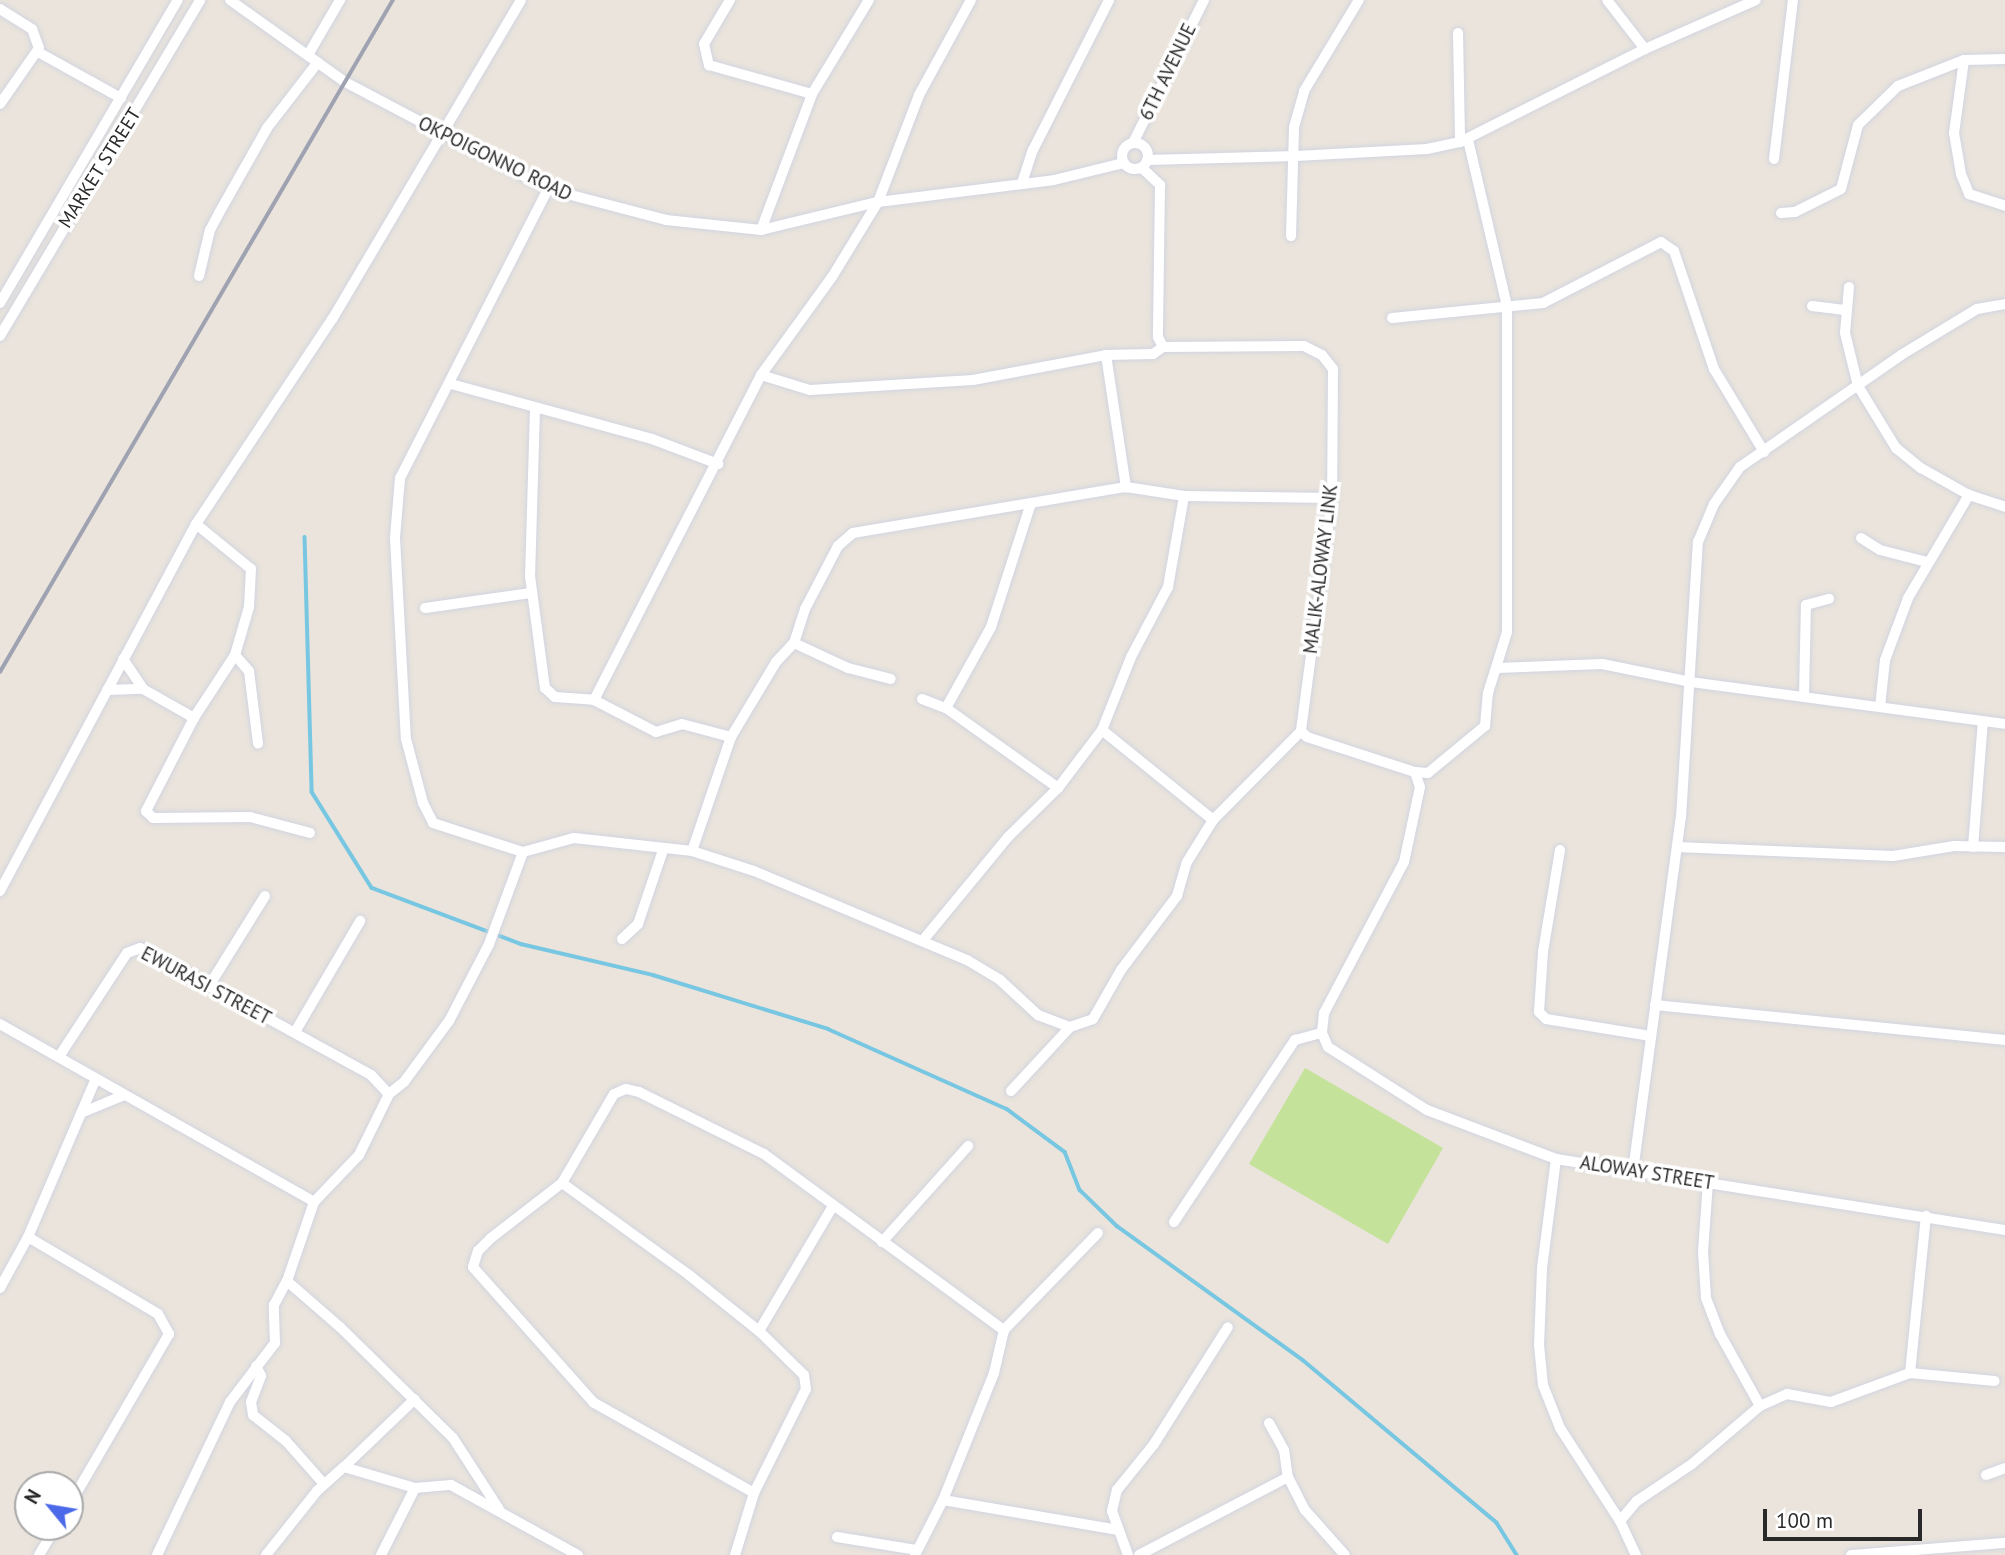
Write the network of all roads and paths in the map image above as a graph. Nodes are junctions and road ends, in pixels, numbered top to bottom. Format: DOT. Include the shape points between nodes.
graph roads {
  1 [pos="178,0"];
  2 [pos="200,0"];
  3 [pos="230,0"];
  4 [pos="340,0"];
  5 [pos="521,0"];
  6 [pos="730,0"];
  7 [pos="869,0"];
  8 [pos="971,0"];
  9 [pos="1109,0"];
  10 [pos="1204,0"];
  11 [pos="1359,0"];
  12 [pos="1607,0"];
  13 [pos="1756,0"];
  14 [pos="1793,0"];
  15 [pos="0,9"];
  16 [pos="1458,33"];
  17 [pos="1645,49"];
  18 [pos="37,52"];
  19 [pos="308,55"];
  20 [pos="2005,59"];
  21 [pos="1964,60"];
  22 [pos="318,62"];
  23 [pos="812,93"];
  24 [pos="121,98"];
  25 [pos="0,104"];
  26 [pos="439,133"];
  27 [pos="1464,141"];
  28 [pos="1133,143"];
  29 [pos="1296,156"];
  30 [pos="1773,159"];
  31 [pos="1123,163"];
  32 [pos="1144,164"];
  33 [pos="1022,183"];
  34 [pos="548,189"];
  35 [pos="878,202"];
  36 [pos="2005,206"];
  37 [pos="1781,213"];
  38 [pos="761,230"];
  39 [pos="1291,236"];
  40 [pos="199,276"];
  41 [pos="1849,287"];
  42 [pos="0,303"];
  43 [pos="2005,304"];
  44 [pos="1507,306"];
  45 [pos="1812,306"];
  46 [pos="1847,310"];
  47 [pos="1392,318"];
  48 [pos="0,335"];
  49 [pos="1163,347"];
  50 [pos="1106,355"];
  51 [pos="761,375"];
  52 [pos="451,384"];
  53 [pos="1858,386"];
  54 [pos="535,409"];
  55 [pos="1764,452"];
  56 [pos="718,464"];
  57 [pos="1126,487"];
  58 [pos="1969,495"];
  59 [pos="1184,496"];
  60 [pos="1332,498"];
  61 [pos="1030,506"];
  62 [pos="2005,507"];
  63 [pos="196,524"];
  64 [pos="1861,538"];
  65 [pos="1927,562"];
  66 [pos="531,593"];
  67 [pos="1829,598"];
  68 [pos="425,608"];
  69 [pos="794,643"];
  70 [pos="235,655"];
  71 [pos="123,659"];
  72 [pos="1497,668"];
  73 [pos="891,679"];
  74 [pos="1691,682"];
  75 [pos="143,689"];
  76 [pos="107,690"];
  77 [pos="1804,697"];
  78 [pos="922,699"];
  79 [pos="594,700"];
  80 [pos="1880,706"];
  81 [pos="946,708"];
  82 [pos="194,718"];
  83 [pos="1983,721"];
  84 [pos="2005,724"];
  85 [pos="1102,730"];
  86 [pos="1301,731"];
  87 [pos="731,737"];
  88 [pos="258,743"];
  89 [pos="1415,772"];
  90 [pos="1058,788"];
  91 [pos="1213,820"];
  92 [pos="310,833"];
  93 [pos="1677,847"];
  94 [pos="1973,847"];
  95 [pos="2005,847"];
  96 [pos="663,850"];
  97 [pos="1560,850"];
  98 [pos="523,852"];
  99 [pos="692,852"];
  100 [pos="0,891"];
  101 [pos="265,896"];
  102 [pos="360,920"];
  103 [pos="622,939"];
  104 [pos="923,939"];
  105 [pos="209,986"];
  106 [pos="1656,1005"];
  107 [pos="0,1024"];
  108 [pos="1070,1027"];
  109 [pos="295,1032"];
  110 [pos="1322,1033"];
  111 [pos="1651,1036"];
  112 [pos="2005,1040"];
  113 [pos="60,1055"];
  114 [pos="95,1081"];
  115 [pos="1011,1091"];
  116 [pos="389,1094"];
  117 [pos="122,1096"];
  118 [pos="81,1113"];
  119 [pos="968,1146"];
  120 [pos="1556,1159"];
  121 [pos="1633,1171"];
  122 [pos="1708,1182"];
  123 [pos="562,1183"];
  124 [pos="314,1202"];
  125 [pos="833,1206"];
  126 [pos="1926,1216"];
  127 [pos="1174,1222"];
  128 [pos="2005,1230"];
  129 [pos="1098,1233"];
  130 [pos="28,1237"];
  131 [pos="882,1242"];
  132 [pos="287,1281"];
  133 [pos="0,1289"];
  134 [pos="1228,1327"];
  135 [pos="1004,1330"];
  136 [pos="759,1331"];
  137 [pos="256,1366"];
  138 [pos="1910,1373"];
  139 [pos="1995,1381"];
  140 [pos="415,1399"];
  141 [pos="1760,1406"];
  142 [pos="1269,1423"];
  143 [pos="344,1467"];
  144 [pos="2005,1468"];
  145 [pos="1986,1475"];
  146 [pos="1288,1477"];
  147 [pos="84,1480"];
  148 [pos="324,1484"];
  149 [pos="415,1489"];
  150 [pos="754,1493"];
  151 [pos="943,1500"];
  152 [pos="501,1512"];
  153 [pos="1620,1521"];
  154 [pos="1118,1530"];
  155 [pos="837,1537"];
  156 [pos="2005,1543"];
  157 [pos="1950,1550"];
  158 [pos="1154,1552"];
  159 [pos="915,1553"];
  160 [pos="157,1555"];
  161 [pos="265,1555"];
  162 [pos="381,1555"];
  163 [pos="578,1555"];
  164 [pos="735,1555"];
  165 [pos="1128,1555"];
  166 [pos="1139,1555"];
  167 [pos="1345,1555"];
  168 [pos="1636,1555"];
  169 [pos="1852,1555"];
  1 -- 24 [label="street, MARKET STREET"];
  2 -- 48 [label="street, MARKET STREET"];
  3 -- 19 [label="street, OKPOIGONNO ROAD"];
  4 -- 19 [label="street"];
  5 -- 26 [label="street"];
  6 -- 23 [label="street" via="704,44 709,65"];
  7 -- 23 [label="street"];
  8 -- 35 [label="street" via="919,94"];
  9 -- 33 [label="street" via="1033,150"];
  10 -- 28 [label="street, 6TH AVENUE"];
  11 -- 29 [label="street" via="1304,91 1294,127"];
  12 -- 17 [label="street"];
  13 -- 17 [label="street"];
  14 -- 30 [label="street"];
  15 -- 18 [label="street" via="32,29 38,37"];
  16 -- 27 [label="street"];
  17 -- 27 [label="street"];
  18 -- 24 [label="street"];
  18 -- 25 [label="street"];
  19 -- 22 [label="street, OKPOIGONNO ROAD"];
  20 -- 21 [label="street"];
  21 -- 36 [label="street" via="1954,133 1961,174 1969,194"];
  21 -- 37 [label="street" via="1932,70 1885,97 1858,125 1841,189 1795,212"];
  22 -- 26 [label="street, OKPOIGONNO ROAD" via="345,82"];
  22 -- 40 [label="street" via="267,128 219,212"];
  23 -- 38 [label="street"];
  24 -- 42 [label="street, MARKET STREET"];
  26 -- 34 [label="street, OKPOIGONNO ROAD"];
  26 -- 63 [label="street" via="333,318"];
  27 -- 29 [label="street" via="1427,149"];
  27 -- 44 [label="street"];
  28 -- 31 [label="street, 6TH AVENUE" via="1124,148"];
  28 -- 32 [label="street, 6TH AVENUE" via="1145,148"];
  29 -- 32 [label="street"];
  29 -- 39 [label="street"];
  31 -- 32 [label="street" via="1128,168"];
  31 -- 33 [label="street, OKPOIGONNO ROAD"];
  32 -- 49 [label="street" via="1160,185 1158,337"];
  33 -- 35 [label="street, OKPOIGONNO ROAD"];
  34 -- 38 [label="street, OKPOIGONNO ROAD" via="666,220"];
  34 -- 52 [label="street"];
  35 -- 38 [label="street, OKPOIGONNO ROAD"];
  35 -- 51 [label="street"];
  41 -- 46 [label="street"];
  43 -- 53 [label="street" via="1977,309"];
  44 -- 47 [label="street"];
  44 -- 55 [label="street" via="1543,303 1653,243 1668,245 1714,369"];
  44 -- 72 [label="street" via="1507,632"];
  45 -- 46 [label="street"];
  46 -- 53 [label="street" via="1845,333"];
  49 -- 50 [label="street, MALIK-ALOWAY LINK" via="1153,354"];
  49 -- 60 [label="street, MALIK-ALOWAY LINK" via="1304,346 1322,355 1333,369"];
  50 -- 51 [label="street, MALIK-ALOWAY LINK" via="973,380 810,390"];
  50 -- 57 [label="street"];
  51 -- 56 [label="street"];
  52 -- 54 [label="street"];
  52 -- 98 [label="street" via="400,478 395,538 406,739 423,803 433,822"];
  53 -- 55 [label="street"];
  53 -- 58 [label="street" via="1903,457"];
  54 -- 56 [label="street" via="652,439"];
  54 -- 66 [label="street"];
  55 -- 74 [label="street" via="1740,467 1714,504 1698,542 1690,611"];
  56 -- 79 [label="street"];
  57 -- 59 [label="street"];
  57 -- 61 [label="street"];
  58 -- 62 [label="street"];
  58 -- 65 [label="street"];
  59 -- 60 [label="street"];
  59 -- 85 [label="street" via="1168,587 1131,657"];
  60 -- 86 [label="street, MALIK-ALOWAY LINK"];
  61 -- 69 [label="street" via="853,533 838,546 818,582"];
  61 -- 81 [label="street" via="991,627"];
  63 -- 70 [label="street" via="242,556 251,569 249,607"];
  63 -- 71 [label="street"];
  64 -- 65 [label="street" via="1881,550"];
  65 -- 80 [label="street" via="1885,660"];
  66 -- 68 [label="street"];
  66 -- 79 [label="street" via="545,688 555,697"];
  67 -- 77 [label="street" via="1806,605"];
  69 -- 73 [label="street" via="848,668"];
  69 -- 87 [label="street" via="776,663"];
  70 -- 82 [label="street"];
  70 -- 88 [label="street" via="249,671"];
  71 -- 75 [label="street"];
  71 -- 76 [label="street"];
  72 -- 74 [label="street" via="1602,664"];
  72 -- 89 [label="street" via="1485,726 1427,773"];
  74 -- 77 [label="street"];
  74 -- 93 [label="street"];
  75 -- 76 [label="street"];
  75 -- 82 [label="street"];
  76 -- 100 [label="street"];
  77 -- 80 [label="street"];
  78 -- 81 [label="street"];
  79 -- 87 [label="street" via="656,732 682,724"];
  80 -- 83 [label="street"];
  81 -- 90 [label="street"];
  82 -- 92 [label="street" via="146,803 148,814 153,818 250,817"];
  83 -- 84 [label="street"];
  83 -- 94 [label="street"];
  85 -- 90 [label="street"];
  85 -- 91 [label="street"];
  86 -- 89 [label="street" via="1307,737"];
  86 -- 91 [label="street"];
  87 -- 99 [label="street"];
  89 -- 110 [label="street" via="1419,808 1404,862 1324,1013"];
  90 -- 104 [label="street" via="1008,837"];
  91 -- 108 [label="street" via="1187,862 1177,896 1121,970 1093,1019"];
  93 -- 94 [label="street" via="1894,856"];
  93 -- 106 [label="street"];
  94 -- 95 [label="street"];
  96 -- 98 [label="street" via="574,838"];
  96 -- 99 [label="street"];
  96 -- 103 [label="street" via="638,924"];
  97 -- 111 [label="street" via="1543,951 1539,1012 1546,1019"];
  98 -- 116 [label="street" via="489,944 449,1021 404,1082"];
  99 -- 104 [label="street"];
  101 -- 105 [label="street"];
  102 -- 109 [label="street"];
  104 -- 108 [label="street" via="1000,980 1038,1015"];
  105 -- 109 [label="street, EWURASI STREET"];
  105 -- 113 [label="street, EWURASI STREET" via="132,947"];
  106 -- 111 [label="street"];
  106 -- 112 [label="street"];
  107 -- 113 [label="street"];
  108 -- 115 [label="street"];
  109 -- 116 [label="street, EWURASI STREET" via="371,1076"];
  110 -- 120 [label="street, ALOWAY STREET" via="1328,1048 1427,1110"];
  110 -- 127 [label="street" via="1295,1040"];
  111 -- 121 [label="street"];
  113 -- 114 [label="street"];
  114 -- 117 [label="street"];
  114 -- 118 [label="street"];
  116 -- 124 [label="street" via="359,1155"];
  117 -- 118 [label="street"];
  117 -- 124 [label="street"];
  118 -- 130 [label="street"];
  119 -- 131 [label="street"];
  120 -- 121 [label="street, ALOWAY STREET"];
  120 -- 153 [label="street" via="1542,1268 1539,1345 1543,1385 1560,1429"];
  121 -- 122 [label="street, ALOWAY STREET"];
  122 -- 126 [label="street, ALOWAY STREET"];
  122 -- 141 [label="street" via="1703,1251 1706,1298"];
  123 -- 125 [label="street" via="614,1094 625,1089 764,1154"];
  123 -- 136 [label="street"];
  123 -- 150 [label="street" via="478,1251 473,1266 476,1273 594,1403"];
  124 -- 132 [label="street"];
  125 -- 131 [label="street"];
  125 -- 136 [label="street"];
  126 -- 128 [label="street, ALOWAY STREET"];
  126 -- 138 [label="street"];
  129 -- 135 [label="street"];
  130 -- 133 [label="street"];
  130 -- 147 [label="street" via="158,1314 169,1334"];
  131 -- 135 [label="street"];
  132 -- 137 [label="street" via="274,1305 275,1343"];
  132 -- 140 [label="street"];
  134 -- 154 [label="street" via="1154,1444 1116,1490 1112,1511"];
  135 -- 151 [label="street" via="994,1373"];
  136 -- 150 [label="street" via="804,1376 806,1389"];
  137 -- 148 [label="street" via="261,1376 251,1402 253,1415 295,1450"];
  137 -- 160 [label="street" via="230,1402"];
  138 -- 139 [label="street"];
  138 -- 141 [label="street" via="1831,1402 1787,1394"];
  140 -- 143 [label="street"];
  140 -- 152 [label="street" via="453,1438"];
  141 -- 153 [label="street" via="1692,1464 1637,1501"];
  142 -- 146 [label="street" via="1284,1450"];
  143 -- 148 [label="street"];
  143 -- 149 [label="street"];
  144 -- 145 [label="street"];
  146 -- 158 [label="street"];
  146 -- 167 [label="street" via="1305,1510"];
  148 -- 161 [label="street"];
  149 -- 152 [label="street" via="451,1485"];
  149 -- 162 [label="street"];
  150 -- 164 [label="street"];
  151 -- 154 [label="street"];
  151 -- 159 [label="street"];
  152 -- 163 [label="street"];
  153 -- 168 [label="street"];
  154 -- 165 [label="street"];
  155 -- 159 [label="street"];
  156 -- 157 [label="street"];
  157 -- 169 [label="street"];
  158 -- 166 [label="street"];
}
